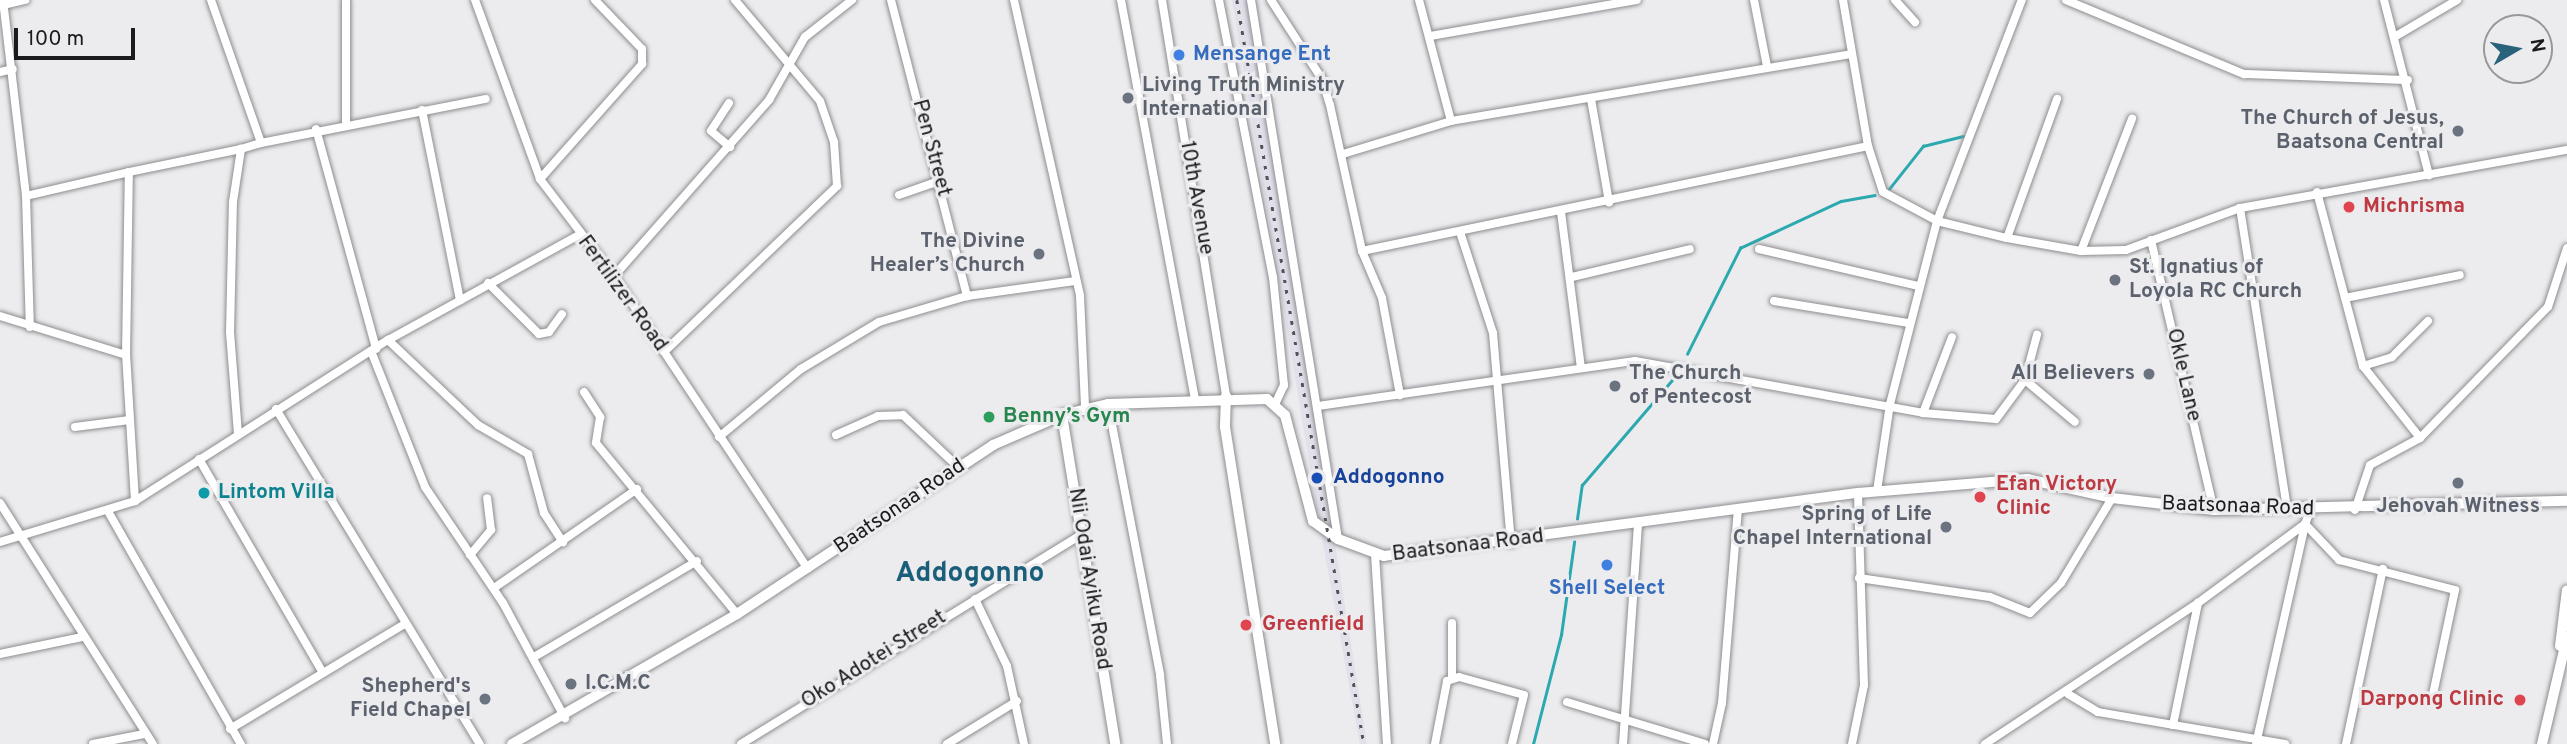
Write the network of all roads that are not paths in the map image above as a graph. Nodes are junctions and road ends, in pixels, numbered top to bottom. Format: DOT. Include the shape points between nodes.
graph roads {
  1 [pos="25,0"];
  2 [pos="211,0"];
  3 [pos="346,0"];
  4 [pos="475,0"];
  5 [pos="595,0"];
  6 [pos="735,0"];
  7 [pos="852,0"];
  8 [pos="891,0"];
  9 [pos="1014,0"];
  10 [pos="1121,0"];
  11 [pos="1162,0"];
  12 [pos="1219,0"];
  13 [pos="1251,0"];
  14 [pos="1271,0"];
  15 [pos="1419,0"];
  16 [pos="1637,0"];
  17 [pos="1754,0"];
  18 [pos="1843,0"];
  19 [pos="1895,0"];
  20 [pos="2066,0"];
  21 [pos="2384,0"];
  22 [pos="2457,0"];
  23 [pos="2020,1"];
  24 [pos="3,2"];
  25 [pos="1915,22"];
  26 [pos="1430,36"];
  27 [pos="2396,36"];
  28 [pos="1851,54"];
  29 [pos="790,64"];
  30 [pos="1767,66"];
  31 [pos="12,69"];
  32 [pos="0,72"];
  33 [pos="2409,80"];
  34 [pos="486,99"];
  35 [pos="1591,99"];
  36 [pos="2057,99"];
  37 [pos="729,103"];
  38 [pos="422,110"];
  39 [pos="2132,119"];
  40 [pos="1451,121"];
  41 [pos="346,124"];
  42 [pos="316,129"];
  43 [pos="261,143"];
  44 [pos="1868,146"];
  45 [pos="730,147"];
  46 [pos="241,149"];
  47 [pos="2567,150"];
  48 [pos="1343,154"];
  49 [pos="129,172"];
  50 [pos="2428,175"];
  51 [pos="540,178"];
  52 [pos="939,181"];
  53 [pos="2316,192"];
  54 [pos="899,195"];
  55 [pos="26,196"];
  56 [pos="1609,202"];
  57 [pos="2240,208"];
  58 [pos="1560,212"];
  59 [pos="1937,221"];
  60 [pos="1460,232"];
  61 [pos="579,235"];
  62 [pos="2007,237"];
  63 [pos="2151,240"];
  64 [pos="2567,248"];
  65 [pos="1759,249"];
  66 [pos="1690,250"];
  67 [pos="1363,251"];
  68 [pos="2081,251"];
  69 [pos="2460,275"];
  70 [pos="614,276"];
  71 [pos="1572,277"];
  72 [pos="1075,281"];
  73 [pos="488,283"];
  74 [pos="1918,286"];
  75 [pos="967,296"];
  76 [pos="2345,298"];
  77 [pos="460,300"];
  78 [pos="1774,300"];
  79 [pos="562,314"];
  80 [pos="0,316"];
  81 [pos="2428,321"];
  82 [pos="1909,323"];
  83 [pos="30,327"];
  84 [pos="2037,335"];
  85 [pos="1952,337"];
  86 [pos="388,340"];
  87 [pos="373,350"];
  88 [pos="664,352"];
  89 [pos="126,355"];
  90 [pos="2363,366"];
  91 [pos="1581,368"];
  92 [pos="2025,380"];
  93 [pos="1495,382"];
  94 [pos="584,392"];
  95 [pos="1226,396"];
  96 [pos="1400,396"];
  97 [pos="1195,398"];
  98 [pos="1108,404"];
  99 [pos="1275,404"];
  100 [pos="1890,404"];
  101 [pos="1318,405"];
  102 [pos="1085,408"];
  103 [pos="276,409"];
  104 [pos="1923,413"];
  105 [pos="1062,415"];
  106 [pos="130,420"];
  107 [pos="2075,422"];
  108 [pos="75,427"];
  109 [pos="238,434"];
  110 [pos="836,435"];
  111 [pos="719,436"];
  112 [pos="2420,438"];
  113 [pos="199,459"];
  114 [pos="958,467"];
  115 [pos="637,489"];
  116 [pos="1877,491"];
  117 [pos="1858,493"];
  118 [pos="487,498"];
  119 [pos="2112,498"];
  120 [pos="135,500"];
  121 [pos="2567,500"];
  122 [pos="0,503"];
  123 [pos="1738,509"];
  124 [pos="2287,509"];
  125 [pos="2311,509"];
  126 [pos="2214,510"];
  127 [pos="2355,510"];
  128 [pos="109,513"];
  129 [pos="1638,523"];
  130 [pos="2305,524"];
  131 [pos="1081,536"];
  132 [pos="22,537"];
  133 [pos="1338,540"];
  134 [pos="0,542"];
  135 [pos="563,542"];
  136 [pos="1511,543"];
  137 [pos="1375,554"];
  138 [pos="470,555"];
  139 [pos="697,561"];
  140 [pos="808,569"];
  141 [pos="2383,569"];
  142 [pos="1859,579"];
  143 [pos="494,587"];
  144 [pos="2567,590"];
  145 [pos="975,599"];
  146 [pos="2198,603"];
  147 [pos="737,614"];
  148 [pos="1452,623"];
  149 [pos="405,624"];
  150 [pos="82,637"];
  151 [pos="2567,637"];
  152 [pos="2560,653"];
  153 [pos="0,654"];
  154 [pos="534,657"];
  155 [pos="323,673"];
  156 [pos="1452,677"];
  157 [pos="2068,694"];
  158 [pos="2433,694"];
  159 [pos="1017,701"];
  160 [pos="1567,702"];
  161 [pos="565,718"];
  162 [pos="1629,721"];
  163 [pos="2173,725"];
  164 [pos="230,729"];
  165 [pos="144,734"];
  166 [pos="1686,741"];
  167 [pos="2257,742"];
  168 [pos="93,744"];
  169 [pos="153,744"];
  170 [pos="241,744"];
  171 [pos="480,744"];
  172 [pos="512,744"];
  173 [pos="741,744"];
  174 [pos="947,744"];
  175 [pos="1024,744"];
  176 [pos="1115,744"];
  177 [pos="1167,744"];
  178 [pos="1275,744"];
  179 [pos="1387,744"];
  180 [pos="1435,744"];
  181 [pos="1512,744"];
  182 [pos="1623,744"];
  183 [pos="1705,744"];
  184 [pos="1713,744"];
  185 [pos="1852,744"];
  186 [pos="1985,744"];
  187 [pos="2286,744"];
  188 [pos="2346,744"];
  189 [pos="2542,744"];
  1 -- 24 [label="street"];
  2 -- 43 [label="street"];
  3 -- 41 [label="street"];
  4 -- 51 [label="street, Fertilizer Road"];
  5 -- 51 [label="street" via="642,49 642,64"];
  6 -- 29 [label="street"];
  7 -- 29 [label="street" via="805,37"];
  8 -- 52 [label="street, Pen Street"];
  9 -- 72 [label="street"];
  10 -- 97 [label="street"];
  11 -- 95 [label="street, 10th Avenue"];
  12 -- 99 [label="street" via="1273,277 1284,385"];
  13 -- 101 [label="street"];
  14 -- 48 [label="street" via="1322,79"];
  15 -- 26 [label="street"];
  16 -- 26 [label="street"];
  17 -- 30 [label="street"];
  18 -- 28 [label="street"];
  19 -- 25 [label="street"];
  20 -- 33 [label="street" via="2244,74"];
  21 -- 27 [label="street"];
  22 -- 27 [label="street"];
  23 -- 59 [label="street"];
  24 -- 31 [label="street"];
  26 -- 40 [label="street"];
  27 -- 33 [label="street"];
  28 -- 30 [label="street"];
  28 -- 44 [label="street"];
  29 -- 45 [label="street"];
  29 -- 88 [label="street" via="820,101 834,142 837,186"];
  30 -- 35 [label="street"];
  31 -- 32 [label="street"];
  31 -- 55 [label="street"];
  33 -- 50 [label="street"];
  34 -- 38 [label="street"];
  35 -- 40 [label="street"];
  35 -- 56 [label="street"];
  36 -- 62 [label="street"];
  37 -- 45 [label="street" via="712,131"];
  38 -- 41 [label="street"];
  38 -- 77 [label="street"];
  39 -- 68 [label="street"];
  40 -- 48 [label="street"];
  41 -- 42 [label="street"];
  42 -- 43 [label="street"];
  42 -- 87 [label="street"];
  43 -- 46 [label="street"];
  44 -- 56 [label="street"];
  44 -- 59 [label="street" via="1883,192"];
  45 -- 70 [label="street"];
  46 -- 49 [label="street"];
  46 -- 109 [label="street" via="230,281"];
  47 -- 50 [label="street"];
  48 -- 67 [label="street"];
  49 -- 55 [label="street"];
  49 -- 89 [label="street"];
  50 -- 53 [label="street"];
  51 -- 61 [label="street, Fertilizer Road"];
  52 -- 54 [label="street"];
  52 -- 75 [label="street, Pen Street"];
  53 -- 57 [label="street"];
  53 -- 76 [label="street"];
  55 -- 83 [label="street"];
  56 -- 58 [label="street"];
  57 -- 63 [label="street"];
  57 -- 124 [label="street"];
  58 -- 60 [label="street"];
  58 -- 71 [label="street"];
  59 -- 62 [label="street"];
  59 -- 74 [label="street"];
  60 -- 67 [label="street"];
  60 -- 93 [label="street" via="1493,334"];
  61 -- 70 [label="street, Fertilizer Road"];
  61 -- 73 [label="street"];
  62 -- 68 [label="street"];
  63 -- 68 [label="street" via="2126,250"];
  63 -- 126 [label="street, Okle Lane"];
  64 -- 112 [label="street" via="2548,307"];
  65 -- 74 [label="street"];
  66 -- 71 [label="street"];
  67 -- 96 [label="street" via="1382,298"];
  69 -- 76 [label="street"];
  70 -- 88 [label="street, Fertilizer Road"];
  71 -- 91 [label="street"];
  72 -- 75 [label="street"];
  72 -- 102 [label="street"];
  73 -- 77 [label="street"];
  73 -- 79 [label="street" via="539,334 549,332"];
  74 -- 82 [label="street"];
  75 -- 111 [label="street" via="879,322 800,369"];
  76 -- 90 [label="street"];
  77 -- 86 [label="street"];
  78 -- 82 [label="street"];
  80 -- 83 [label="street"];
  81 -- 90 [label="street" via="2392,357"];
  82 -- 100 [label="street"];
  83 -- 89 [label="street"];
  84 -- 92 [label="street"];
  85 -- 104 [label="street"];
  86 -- 87 [label="street"];
  86 -- 135 [label="street" via="478,425 528,454 544,513"];
  87 -- 103 [label="street"];
  87 -- 138 [label="street" via="402,440"];
  88 -- 111 [label="street, Fertilizer Road"];
  89 -- 106 [label="street"];
  90 -- 112 [label="street"];
  91 -- 93 [label="street"];
  91 -- 100 [label="street" via="1674,364"];
  92 -- 104 [label="street" via="1996,419"];
  92 -- 107 [label="street"];
  93 -- 96 [label="street"];
  93 -- 136 [label="street"];
  94 -- 115 [label="street" via="600,416 596,443"];
  95 -- 97 [label="street, Baatsonaa Road"];
  95 -- 99 [label="street, Baatsonaa Road"];
  95 -- 178 [label="street" via="1225,427"];
  96 -- 101 [label="street"];
  97 -- 98 [label="street, Baatsonaa Road"];
  98 -- 102 [label="street, Baatsonaa Road"];
  98 -- 177 [label="street" via="1160,675"];
  99 -- 133 [label="street, Baatsonaa Road" via="1285,415 1313,521"];
  100 -- 104 [label="street"];
  100 -- 116 [label="street"];
  101 -- 133 [label="street" via="1320,452"];
  102 -- 105 [label="street, Baatsonaa Road"];
  103 -- 109 [label="street"];
  103 -- 149 [label="street"];
  105 -- 114 [label="street, Baatsonaa Road"];
  105 -- 131 [label="street, Nii Odai Ayiku Road"];
  106 -- 108 [label="street"];
  106 -- 120 [label="street"];
  109 -- 113 [label="street"];
  110 -- 114 [label="street" via="878,416 903,415"];
  111 -- 140 [label="street, Fertilizer Road"];
  112 -- 127 [label="street" via="2370,465"];
  113 -- 120 [label="street"];
  113 -- 155 [label="street"];
  114 -- 140 [label="street, Baatsonaa Road"];
  115 -- 135 [label="street"];
  115 -- 139 [label="street"];
  116 -- 117 [label="street, Baatsonaa Road"];
  116 -- 119 [label="street, Baatsonaa Road" via="2027,479"];
  117 -- 123 [label="street, Baatsonaa Road"];
  117 -- 142 [label="street"];
  118 -- 138 [label="street" via="491,530"];
  119 -- 126 [label="street, Baatsonaa Road"];
  119 -- 142 [label="street" via="2061,583 2030,613 1990,597"];
  120 -- 128 [label="street"];
  121 -- 127 [label="street, Baatsonaa Road"];
  122 -- 132 [label="street"];
  123 -- 129 [label="street, Baatsonaa Road"];
  123 -- 184 [label="street" via="1722,702"];
  124 -- 125 [label="street, Baatsonaa Road"];
  124 -- 126 [label="street, Baatsonaa Road"];
  125 -- 127 [label="street, Baatsonaa Road"];
  125 -- 130 [label="street"];
  128 -- 132 [label="street"];
  128 -- 164 [label="street"];
  129 -- 136 [label="street, Baatsonaa Road"];
  129 -- 162 [label="street"];
  130 -- 141 [label="street" via="2332,556"];
  130 -- 146 [label="street"];
  130 -- 167 [label="street"];
  131 -- 145 [label="street, Oko Adotei Street"];
  131 -- 176 [label="street, Nii Odai Ayiku Road"];
  132 -- 134 [label="street"];
  132 -- 150 [label="street"];
  133 -- 137 [label="street, Baatsonaa Road"];
  135 -- 143 [label="street"];
  136 -- 137 [label="street, Baatsonaa Road"];
  137 -- 179 [label="street"];
  138 -- 143 [label="street"];
  139 -- 147 [label="street"];
  139 -- 154 [label="street"];
  140 -- 147 [label="street, Baatsonaa Road"];
  141 -- 158 [label="street" via="2457,594"];
  141 -- 188 [label="street"];
  142 -- 185 [label="street" via="1864,685"];
  143 -- 154 [label="street"];
  144 -- 152 [label="street"];
  145 -- 159 [label="street"];
  145 -- 173 [label="street, Oko Adotei Street"];
  146 -- 157 [label="street"];
  146 -- 163 [label="street"];
  147 -- 161 [label="street, Baatsonaa Road"];
  148 -- 156 [label="street"];
  149 -- 155 [label="street"];
  149 -- 171 [label="street"];
  150 -- 153 [label="street"];
  150 -- 165 [label="street"];
  151 -- 152 [label="street"];
  152 -- 189 [label="street"];
  154 -- 161 [label="street"];
  155 -- 164 [label="street"];
  156 -- 180 [label="street"];
  156 -- 181 [label="street" via="1524,695"];
  157 -- 163 [label="street" via="2098,712"];
  157 -- 186 [label="street"];
  159 -- 174 [label="street"];
  159 -- 175 [label="street"];
  160 -- 162 [label="street"];
  161 -- 172 [label="street, Baatsonaa Road"];
  162 -- 166 [label="street"];
  162 -- 182 [label="street"];
  163 -- 167 [label="street"];
  164 -- 170 [label="street"];
  165 -- 168 [label="street"];
  165 -- 169 [label="street"];
  166 -- 183 [label="street"];
  167 -- 187 [label="street"];
}
